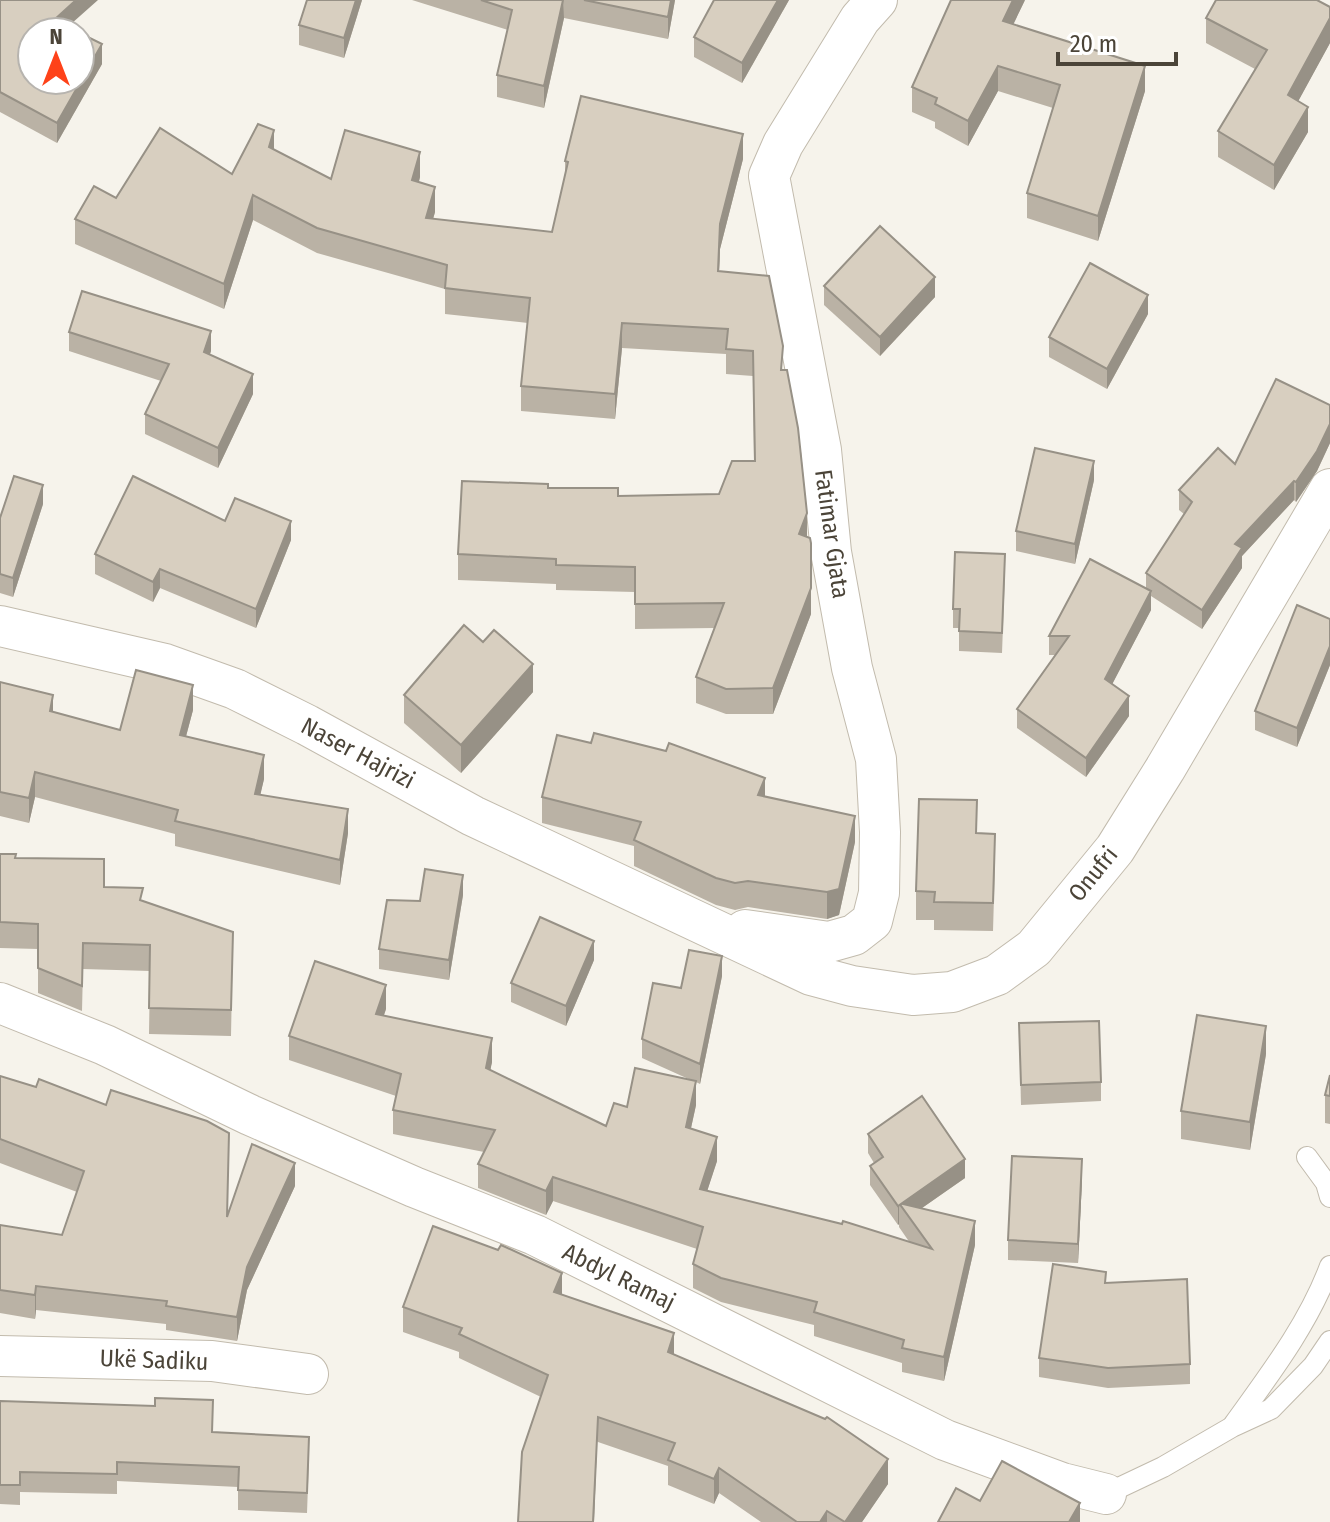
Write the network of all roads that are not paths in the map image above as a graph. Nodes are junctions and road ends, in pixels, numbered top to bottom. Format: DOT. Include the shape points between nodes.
graph roads {
  1 [pos="877,0"];
  2 [pos="1330,489"];
  3 [pos="0,626"];
  4 [pos="702,922"];
  5 [pos="0,1003"];
  6 [pos="1307,1157"];
  7 [pos="1330,1197"];
  8 [pos="1330,1266"];
  9 [pos="1330,1341"];
  10 [pos="0,1356"];
  11 [pos="308,1374"];
  12 [pos="1232,1427"];
  13 [pos="1106,1494"];
  1 -- 4 [label="street, Fatimar Gjata" via="783,144 769,176 821,450 831,552 852,668 876,759 879,893 872,921 854,935 829,942"];
  2 -- 4 [label="street, Onufri" via="1115,849 1034,948 997,975 952,992 913,995 852,986 798,970"];
  3 -- 4 [label="street, Naser Hajrizi" via="165,664 235,689 473,816"];
  5 -- 13 [label="street, Abdyl Ramaj" via="105,1045 414,1187 535,1235 945,1440"];
  6 -- 7 [label="lane"];
  8 -- 12 [label="lane, Abdyl Ramaj" via="1278,1363"];
  9 -- 12 [label="lane, Abdyl Ramaj" via="1271,1409"];
  10 -- 11 [label="street, Ukë Sadiku" via="212,1361"];
  12 -- 13 [label="lane, Abdyl Ramaj"];
}
